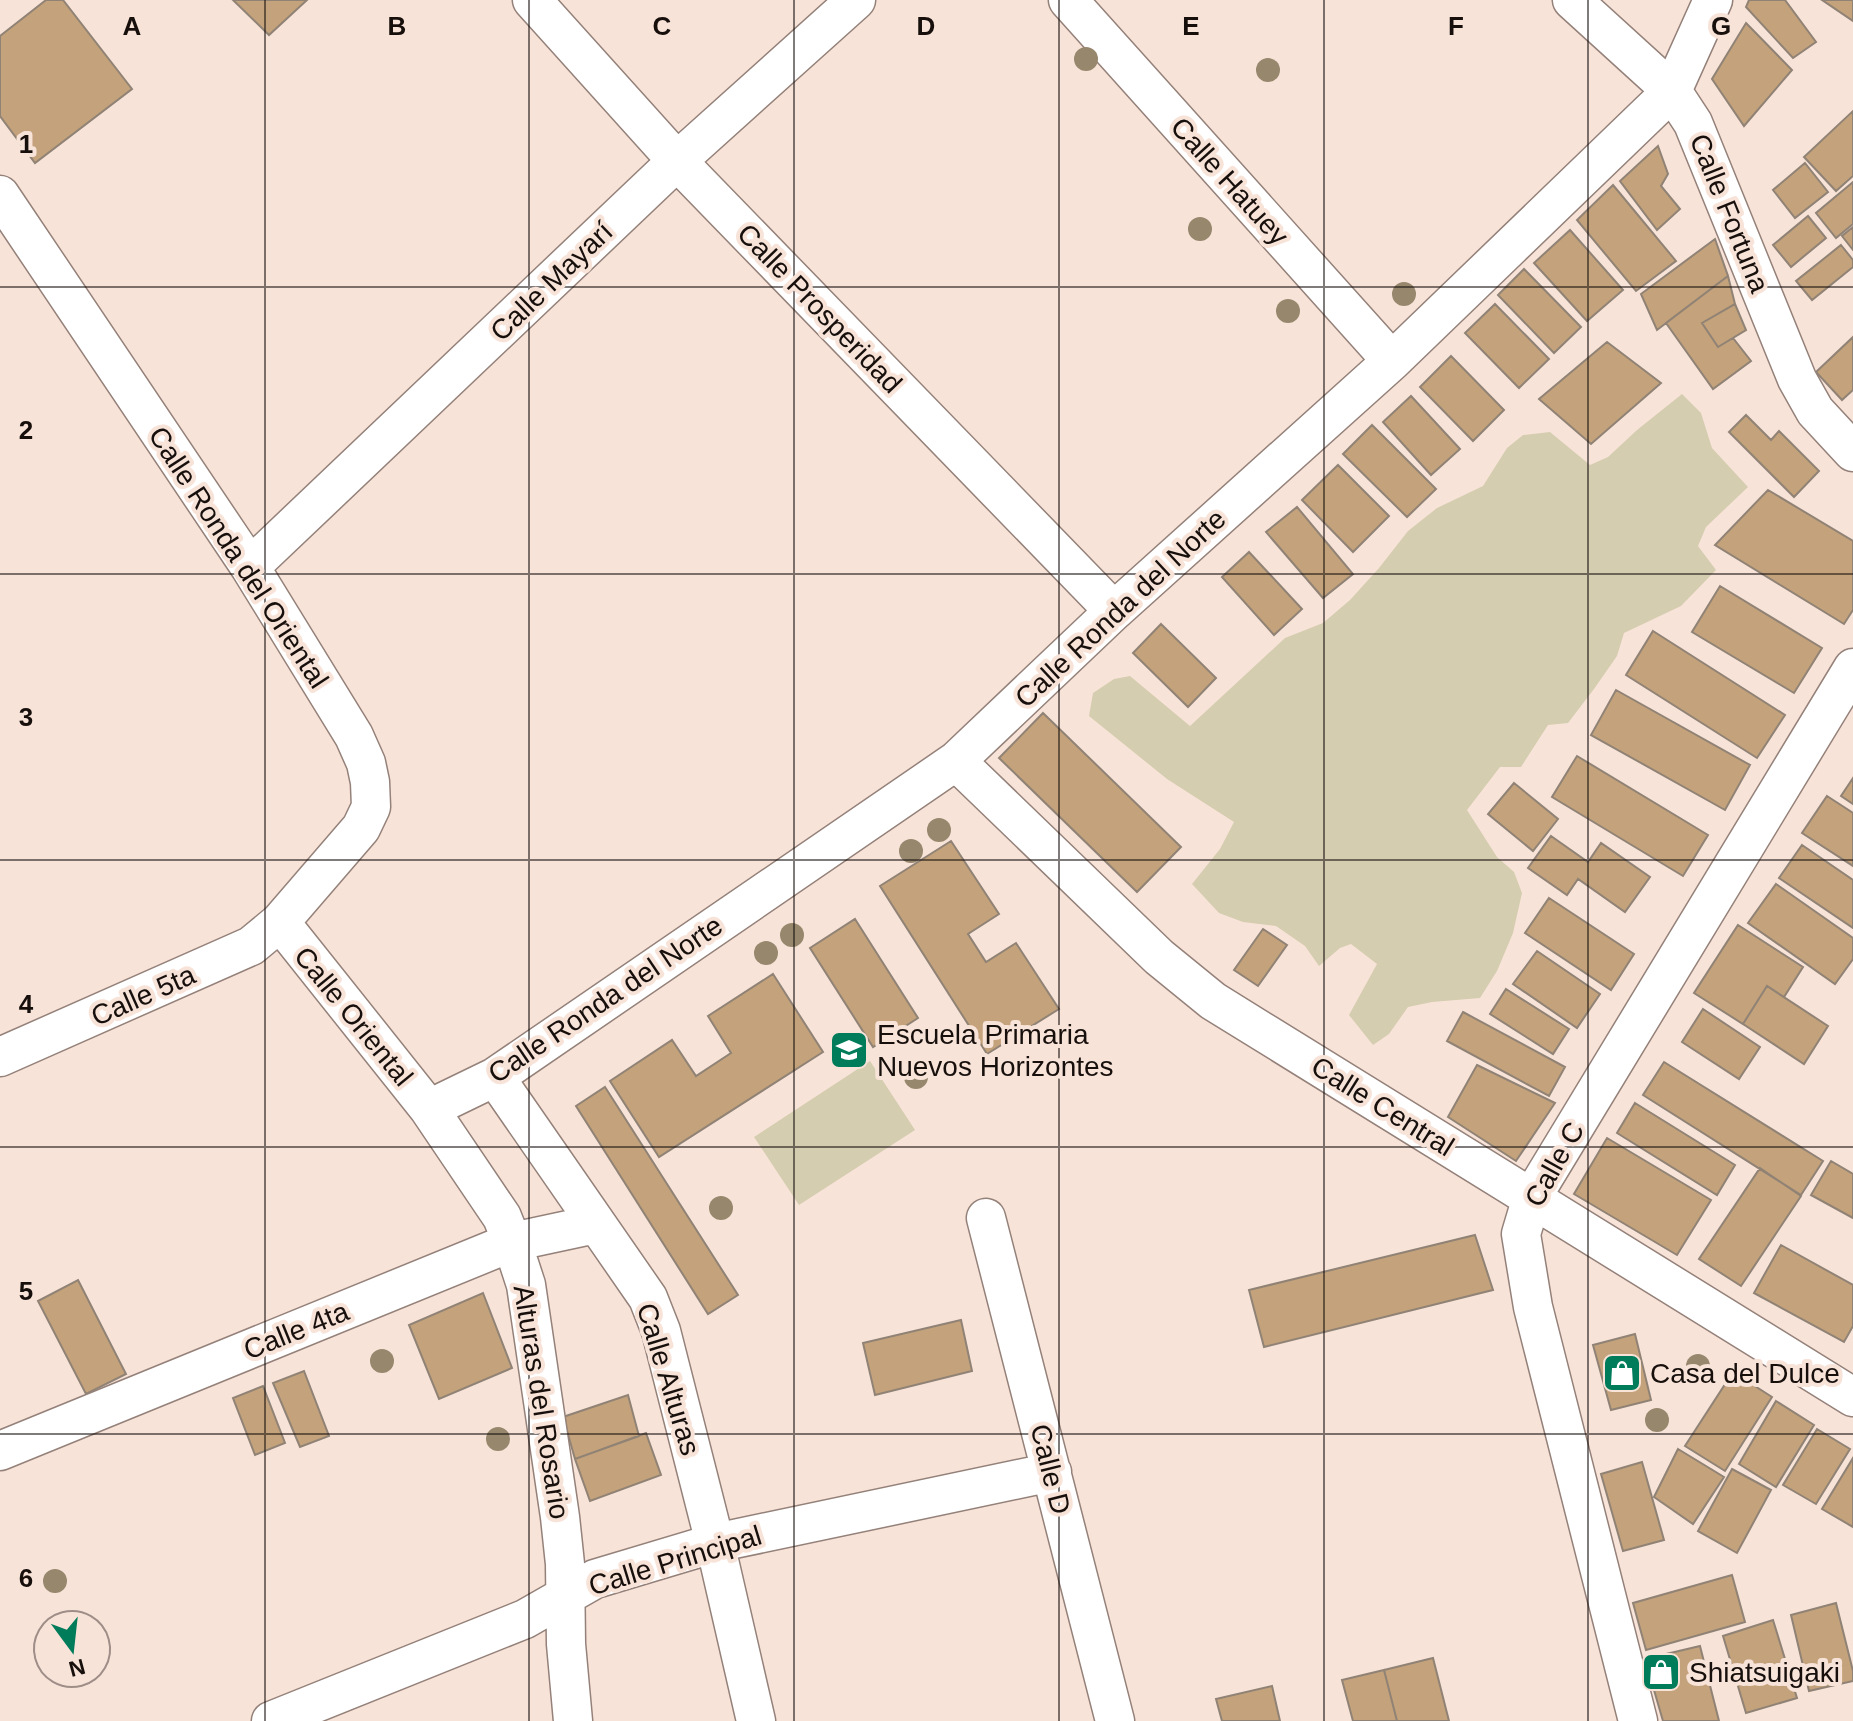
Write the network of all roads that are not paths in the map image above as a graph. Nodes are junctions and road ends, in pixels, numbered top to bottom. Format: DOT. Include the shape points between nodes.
graph roads {
  1 [pos="532,0"];
  2 [pos="856,0"];
  3 [pos="1068,0"];
  4 [pos="1572,0"];
  5 [pos="1713,0"];
  6 [pos="1672,91"];
  7 [pos="677,161"];
  8 [pos="0,195"];
  9 [pos="1392,361"];
  10 [pos="1853,452"];
  11 [pos="250,567"];
  12 [pos="1114,611"];
  13 [pos="1853,668"];
  14 [pos="956,761"];
  15 [pos="280,922"];
  16 [pos="0,1057"];
  17 [pos="495,1077"];
  18 [pos="429,1109"];
  19 [pos="1532,1197"];
  20 [pos="986,1218"];
  21 [pos="596,1224"];
  22 [pos="512,1242"];
  23 [pos="1853,1397"];
  24 [pos="0,1451"];
  25 [pos="1052,1472"];
  26 [pos="715,1543"];
  27 [pos="566,1596"];
  28 [pos="271,1721"];
  29 [pos="573,1721"];
  30 [pos="756,1721"];
  31 [pos="1115,1721"];
  32 [pos="1638,1721"];
  1 -- 7 [label="street, Calle Prosperidad"];
  2 -- 7 [label="street, Calle Mayarí"];
  3 -- 9 [label="street, Calle Hatuey"];
  4 -- 6 [label="street, Calle Fortuna"];
  5 -- 6 [label="street, Calle Ronda del Norte"];
  6 -- 9 [label="street, Calle Ronda del Norte"];
  6 -- 10 [label="street, Calle Fortuna" via="1693,123 1797,379 1815,411"];
  7 -- 11 [label="street, Calle Mayarí"];
  7 -- 12 [label="street, Calle Prosperidad"];
  8 -- 11 [label="street, Calle Ronda del Oriental"];
  9 -- 12 [label="street, Calle Ronda del Norte"];
  11 -- 15 [label="street, Calle Ronda del Oriental" via="354,736 370,782 371,807 361,828"];
  12 -- 14 [label="street, Calle Ronda del Norte"];
  13 -- 19 [label="street, Calle C"];
  14 -- 17 [label="street, Calle Ronda del Norte"];
  14 -- 19 [label="street, Calle Central" via="1159,957 1213,1001"];
  15 -- 16 [label="street, Calle 5ta" via="251,946"];
  15 -- 18 [label="street, Calle Oriental"];
  17 -- 18 [label="street, Calle Ronda del Norte"];
  17 -- 21 [label="street, Calle Alturas"];
  18 -- 22 [label="street, Alturas del Rosario" via="502,1217"];
  19 -- 23 [label="street, Calle Central"];
  19 -- 32 [label="street, Calle C" via="1521,1234 1533,1307"];
  20 -- 25 [label="street, Calle D"];
  21 -- 22 [label="street, Calle 4ta"];
  21 -- 26 [label="street, Calle Alturas" via="648,1298 661,1331"];
  22 -- 24 [label="street, Calle 4ta"];
  22 -- 27 [label="street, Alturas del Rosario" via="526,1285 560,1517"];
  25 -- 26 [label="street, Calle Principal"];
  25 -- 31 [label="street, Calle D"];
  26 -- 27 [label="street, Calle Principal" via="595,1579"];
  26 -- 30 [label="street, Calle Alturas"];
  27 -- 28 [label="street, Calle Principal" via="525,1619"];
  27 -- 29 [label="street, Alturas del Rosario"];
}
